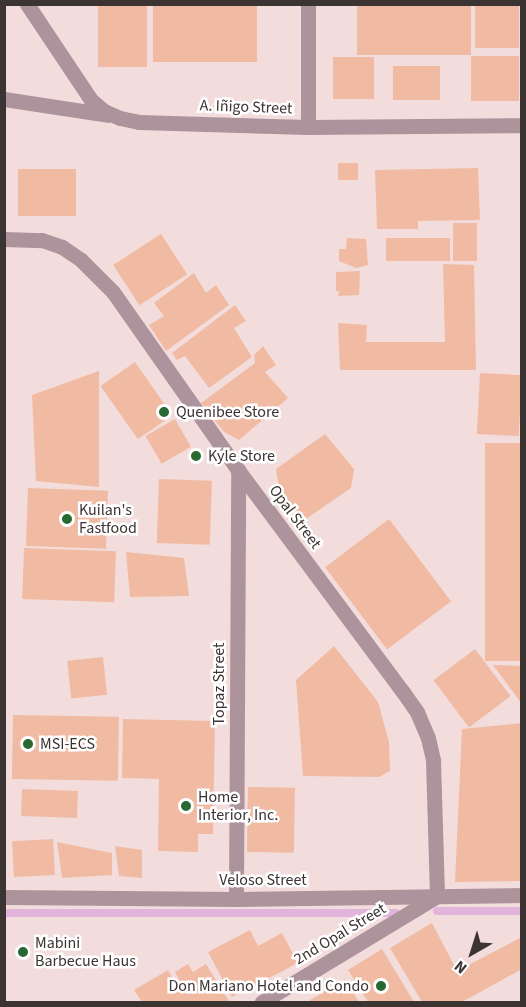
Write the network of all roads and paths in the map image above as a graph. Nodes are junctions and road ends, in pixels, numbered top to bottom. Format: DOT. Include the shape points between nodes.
graph roads {
  1 [pos="27,4"];
  2 [pos="308,4"];
  3 [pos="4,99"];
  4 [pos="111,115"];
  5 [pos="522,125"];
  6 [pos="308,127"];
  7 [pos="4,239"];
  8 [pos="238,470"];
  9 [pos="522,895"];
  10 [pos="437,896"];
  11 [pos="4,897"];
  12 [pos="236,898"];
  13 [pos="262,1002"];
  1 -- 4 [label="street, A. Iñigo Street" via="92,100"];
  2 -- 6 [label="street"];
  3 -- 4 [label="street"];
  4 -- 6 [label="street, A. Iñigo Street" via="139,122"];
  5 -- 6 [label="street, A. Iñigo Street"];
  7 -- 8 [label="street, Opal Street" via="42,240 62,247 98,274"];
  8 -- 10 [label="street, Opal Street" via="417,712 432,760"];
  8 -- 12 [label="street, Topaz Street"];
  9 -- 10 [label="street, Veloso Street"];
  10 -- 12 [label="street, Veloso Street"];
  10 -- 13 [label="street, 2nd Opal Street"];
  11 -- 12 [label="street, Veloso Street"];
}
